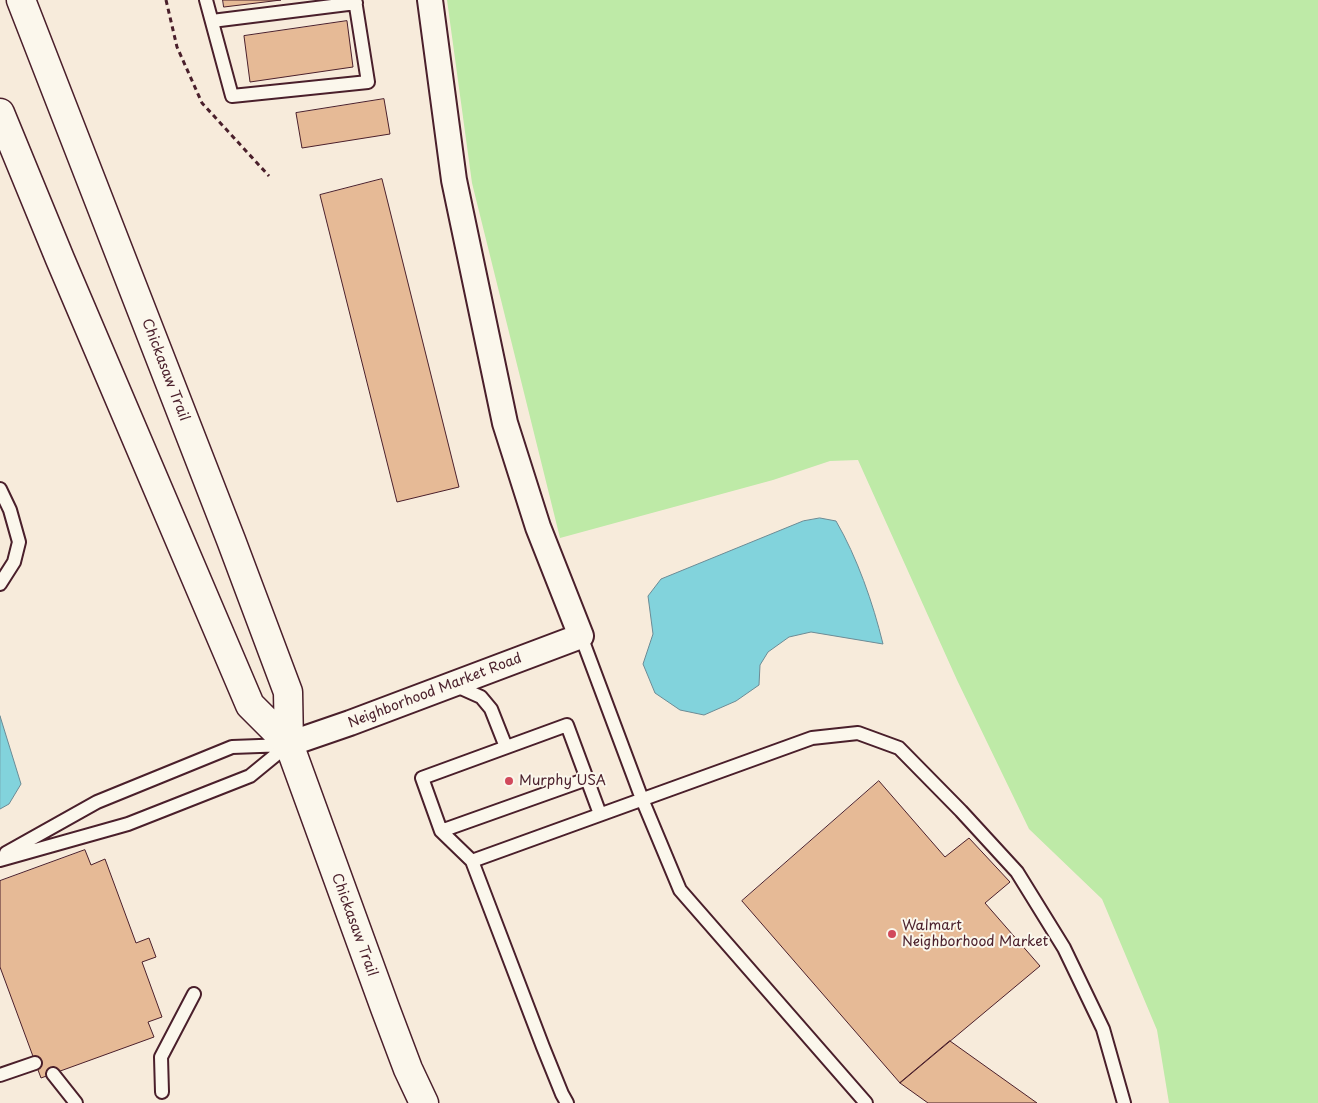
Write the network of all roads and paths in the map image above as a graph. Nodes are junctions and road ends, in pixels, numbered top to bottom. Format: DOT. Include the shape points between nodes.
graph roads {
  1 [pos="21,0"];
  2 [pos="166,0"];
  3 [pos="206,0"];
  4 [pos="430,0"];
  5 [pos="355,2"];
  6 [pos="212,21"];
  7 [pos="0,113"];
  8 [pos="269,176"];
  9 [pos="0,489"];
  10 [pos="0,584"];
  11 [pos="581,636"];
  12 [pos="452,684"];
  13 [pos="289,744"];
  14 [pos="506,747"];
  15 [pos="588,779"];
  16 [pos="642,799"];
  17 [pos="600,814"];
  18 [pos="441,830"];
  19 [pos="0,858"];
  20 [pos="472,861"];
  21 [pos="194,994"];
  22 [pos="36,1063"];
  23 [pos="54,1074"];
  24 [pos="0,1075"];
  25 [pos="162,1092"];
  26 [pos="76,1103"];
  27 [pos="424,1103"];
  28 [pos="567,1103"];
  29 [pos="866,1103"];
  30 [pos="1124,1103"];
  1 -- 13 [label="street, Chickasaw Trail" via="288,692"];
  2 -- 8 [label="path" via="178,48 202,103"];
  3 -- 6 [label="lane"];
  4 -- 11 [label="street" via="454,180 505,423 538,528"];
  5 -- 6 [label="lane"];
  5 -- 6 [label="lane" via="368,82 232,96"];
  7 -- 13 [label="street, Chickasaw Trail" via="250,705"];
  9 -- 10 [label="lane" via="19,542 14,562"];
  11 -- 12 [label="street, Neighborhood Market Road"];
  11 -- 16 [label="lane"];
  12 -- 13 [label="street, Neighborhood Market Road"];
  12 -- 14 [label="lane" via="481,697 491,709"];
  13 -- 19 [label="lane" via="250,776 128,824"];
  13 -- 19 [label="lane" via="232,747 97,802"];
  13 -- 27 [label="street, Chickasaw Trail" via="385,1008"];
  14 -- 15 [label="lane" via="567,725"];
  14 -- 18 [label="lane" via="422,778"];
  15 -- 17 [label="lane"];
  15 -- 18 [label="lane"];
  16 -- 17 [label="lane"];
  16 -- 29 [label="lane" via="680,890"];
  16 -- 30 [label="lane" via="812,738 858,733 899,748 1017,872 1064,948 1103,1029"];
  17 -- 20 [label="lane"];
  18 -- 20 [label="lane"];
  20 -- 28 [label="lane"];
  21 -- 25 [label="lane" via="161,1057"];
  22 -- 24 [label="lane"];
  23 -- 26 [label="lane"];
}
